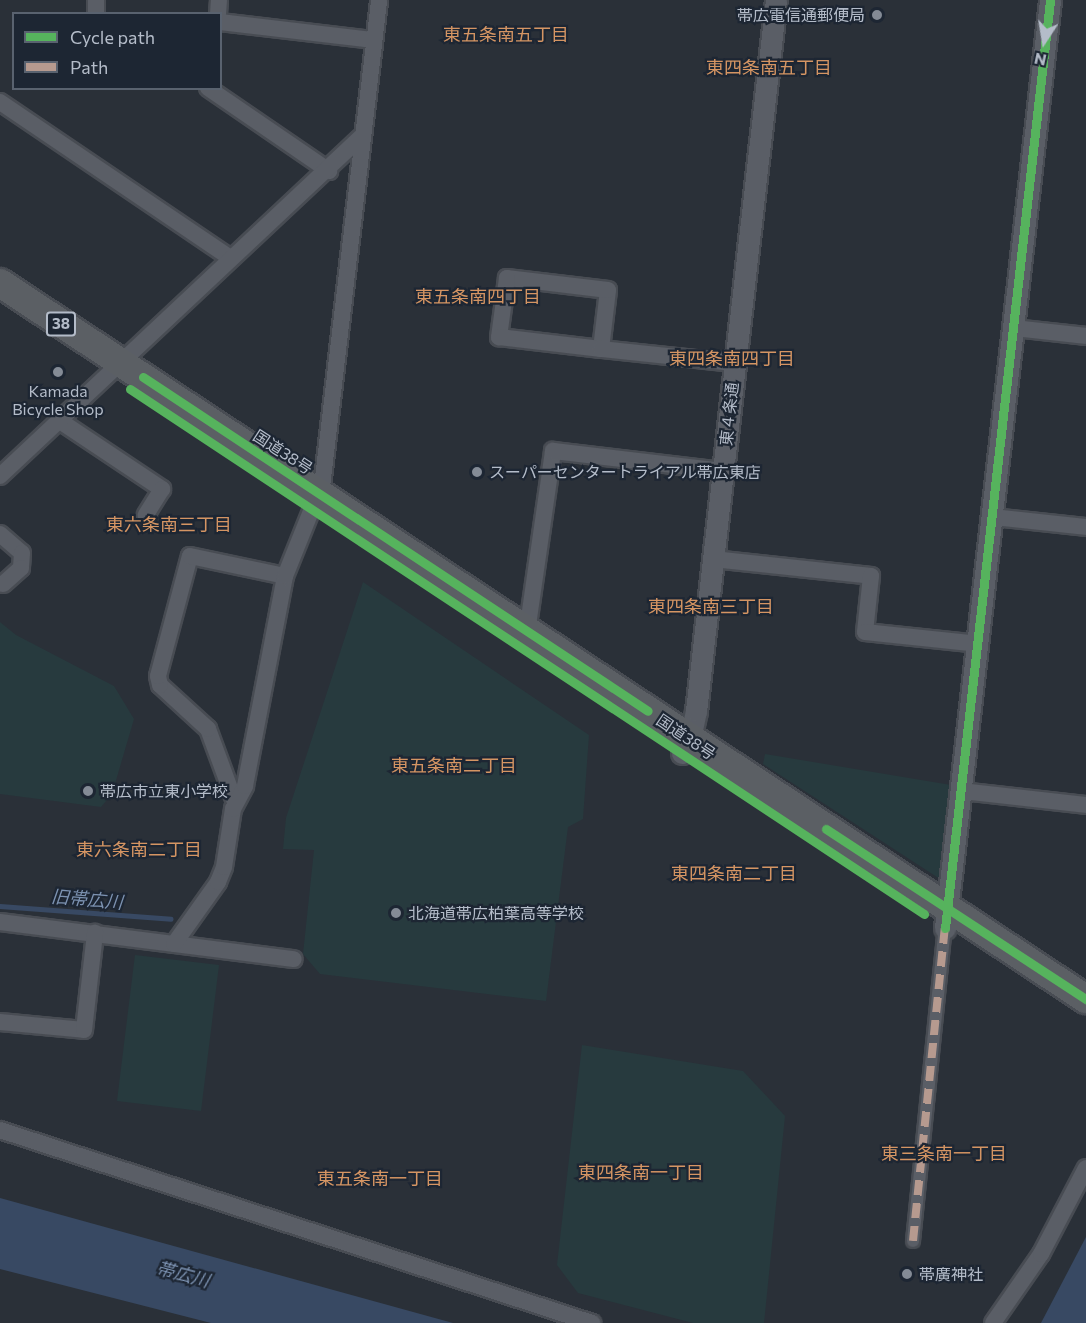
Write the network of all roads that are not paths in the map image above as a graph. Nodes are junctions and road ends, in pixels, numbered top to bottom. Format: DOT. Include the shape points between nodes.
graph roads {
  1 [pos="379,0"];
  2 [pos="776,0"];
  3 [pos="1050,0"];
  4 [pos="222,22"];
  5 [pos="375,40"];
  6 [pos="210,90"];
  7 [pos="0,102"];
  8 [pos="361,137"];
  9 [pos="329,171"];
  10 [pos="230,258"];
  11 [pos="0,283"];
  12 [pos="0,303"];
  13 [pos="1014,328"];
  14 [pos="1086,336"];
  15 [pos="601,349"];
  16 [pos="735,363"];
  17 [pos="116,370"];
  18 [pos="60,421"];
  19 [pos="3,469"];
  20 [pos="723,471"];
  21 [pos="316,502"];
  22 [pos="146,515"];
  23 [pos="993,517"];
  24 [pos="1086,527"];
  25 [pos="0,534"];
  26 [pos="713,559"];
  27 [pos="285,576"];
  28 [pos="3,584"];
  29 [pos="527,632"];
  30 [pos="979,644"];
  31 [pos="686,746"];
  32 [pos="962,791"];
  33 [pos="236,802"];
  34 [pos="1086,804"];
  35 [pos="946,919"];
  36 [pos="0,922"];
  37 [pos="95,933"];
  38 [pos="174,944"];
  39 [pos="294,959"];
  40 [pos="1086,999"];
  41 [pos="1086,1018"];
  42 [pos="0,1022"];
  43 [pos="0,1130"];
  44 [pos="1086,1168"];
  45 [pos="912,1241"];
  46 [pos="592,1323"];
  47 [pos="993,1323"];
  1 -- 5 [label="street"];
  2 -- 16 [label="street, 東４条通"];
  3 -- 13 [label="street"];
  4 -- 5 [label="street"];
  5 -- 8 [label="street"];
  6 -- 9 [label="street"];
  7 -- 10 [label="street"];
  8 -- 9 [label="street"];
  8 -- 21 [label="street"];
  9 -- 10 [label="street"];
  10 -- 17 [label="street"];
  11 -- 17 [label="highway, 国道38号 / 38"];
  12 -- 17 [label="highway, 国道38号 / 38"];
  13 -- 14 [label="street"];
  13 -- 23 [label="street"];
  15 -- 15 [label="street" via="499,337 507,278 608,290"];
  15 -- 16 [label="street"];
  16 -- 20 [label="street, 東４条通"];
  17 -- 18 [label="street"];
  17 -- 21 [label="highway, 国道38号 / 38"];
  18 -- 19 [label="street"];
  18 -- 22 [label="street" via="162,489"];
  20 -- 26 [label="street, 東４条通"];
  20 -- 29 [label="street" via="553,451"];
  21 -- 27 [label="street"];
  21 -- 29 [label="highway, 国道38号 / 38"];
  21 -- 31 [label="highway, 国道38号 / 38"];
  23 -- 24 [label="street"];
  23 -- 30 [label="street"];
  25 -- 28 [label="street" via="22,553 21,568"];
  26 -- 30 [label="street" via="871,576 865,632"];
  26 -- 31 [label="street, 東４条通"];
  27 -- 33 [label="street" via="245,786"];
  27 -- 33 [label="street" via="190,556 158,676 160,685 208,729"];
  29 -- 31 [label="highway, 国道38号 / 38"];
  30 -- 32 [label="street"];
  31 -- 35 [label="highway, 国道38号 / 38"];
  32 -- 34 [label="street"];
  32 -- 35 [label="street"];
  33 -- 38 [label="street" via="218,882"];
  35 -- 40 [label="highway, 国道38号 / 38"];
  35 -- 41 [label="highway, 国道38号 / 38"];
  35 -- 45 [label="street"];
  36 -- 37 [label="street"];
  37 -- 38 [label="street"];
  37 -- 42 [label="street" via="84,1030"];
  38 -- 39 [label="street"];
  43 -- 46 [label="street"];
  44 -- 47 [label="street" via="1041,1254"];
}
